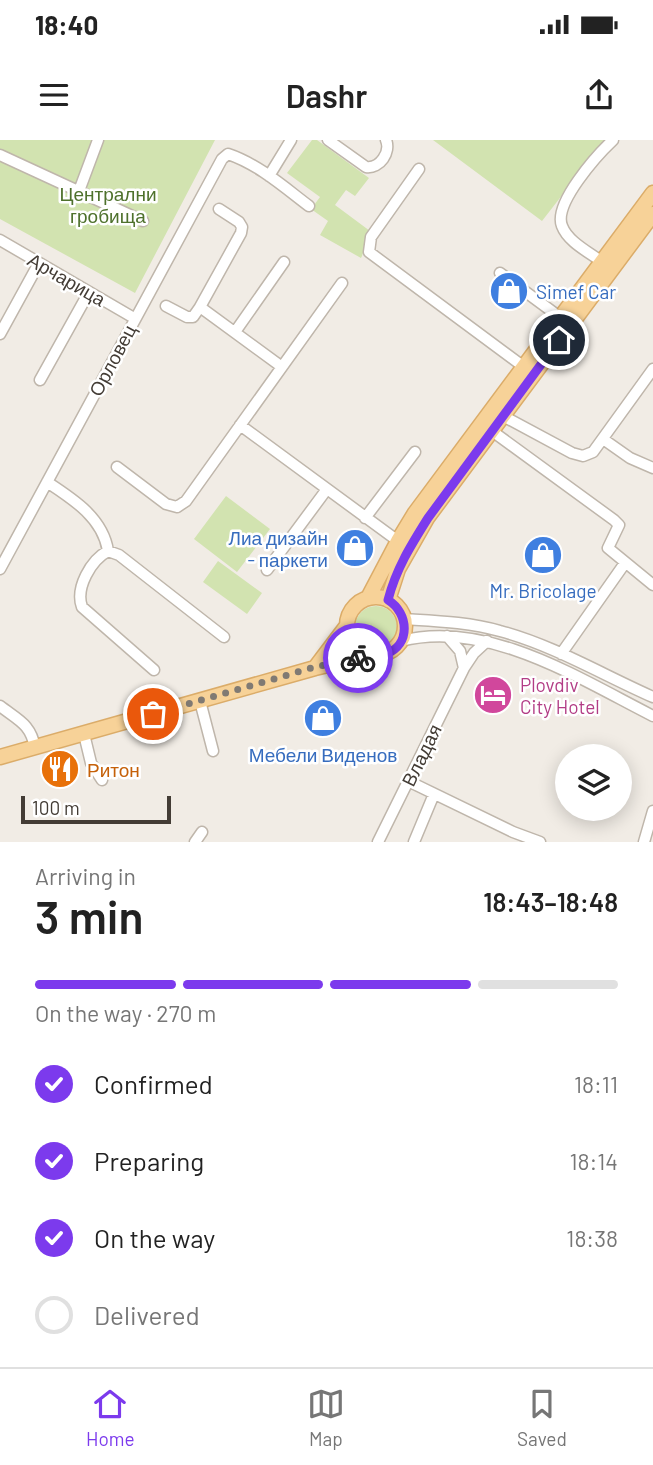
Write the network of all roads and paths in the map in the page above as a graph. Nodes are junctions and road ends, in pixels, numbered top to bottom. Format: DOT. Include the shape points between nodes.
graph roads {
  1 [pos="98,140"];
  2 [pos="291,140"];
  3 [pos="328,140"];
  4 [pos="386,140"];
  5 [pos="613,140"];
  6 [pos="0,155"];
  7 [pos="419,169"];
  8 [pos="269,176"];
  9 [pos="79,191"];
  10 [pos="653,193"];
  11 [pos="309,206"];
  12 [pos="219,209"];
  13 [pos="653,214"];
  14 [pos="143,221"];
  15 [pos="0,240"];
  16 [pos="284,262"];
  17 [pos="602,262"];
  18 [pos="39,263"];
  19 [pos="500,274"];
  20 [pos="342,283"];
  21 [pos="89,292"];
  22 [pos="166,306"];
  23 [pos="200,307"];
  24 [pos="134,318"];
  25 [pos="561,318"];
  26 [pos="235,332"];
  27 [pos="0,334"];
  28 [pos="282,367"];
  29 [pos="524,367"];
  30 [pos="653,369"];
  31 [pos="40,380"];
  32 [pos="503,416"];
  33 [pos="240,425"];
  34 [pos="492,431"];
  35 [pos="603,439"];
  36 [pos="415,452"];
  37 [pos="117,467"];
  38 [pos="653,468"];
  39 [pos="47,482"];
  40 [pos="327,489"];
  41 [pos="366,518"];
  42 [pos="398,541"];
  43 [pos="108,551"];
  44 [pos="625,563"];
  45 [pos="0,569"];
  46 [pos="267,570"];
  47 [pos="653,584"];
  48 [pos="368,598"];
  49 [pos="388,600"];
  50 [pos="404,619"];
  51 [pos="346,627"];
  52 [pos="224,636"];
  53 [pos="447,636"];
  54 [pos="401,641"];
  55 [pos="487,641"];
  56 [pos="561,654"];
  57 [pos="370,655"];
  58 [pos="315,667"];
  59 [pos="464,668"];
  60 [pos="154,670"];
  61 [pos="653,697"];
  62 [pos="200,701"];
  63 [pos="0,706"];
  64 [pos="653,716"];
  65 [pos="84,734"];
  66 [pos="35,748"];
  67 [pos="213,751"];
  68 [pos="0,757"];
  69 [pos="102,780"];
  70 [pos="408,781"];
  71 [pos="434,794"];
  72 [pos="653,811"];
  73 [pos="202,832"];
  74 [pos="195,842"];
  75 [pos="378,842"];
  76 [pos="414,842"];
  77 [pos="540,842"];
  78 [pos="644,842"];
  1 -- 9 [label="street"];
  2 -- 8 [label="street"];
  3 -- 4 [label="street" via="372,168 387,153"];
  5 -- 17 [label="street" via="567,197 560,213 571,240"];
  6 -- 9 [label="street"];
  7 -- 29 [label="street" via="371,237 369,252"];
  8 -- 11 [label="street"];
  8 -- 24 [label="street, Орловец" via="228,154 222,159"];
  9 -- 14 [label="street"];
  10 -- 17 [label="main road"];
  12 -- 23 [label="street" via="239,222 241,233"];
  13 -- 32 [label="main road"];
  15 -- 18 [label="street, Арчарица"];
  16 -- 26 [label="street"];
  17 -- 25 [label="main road"];
  18 -- 21 [label="street, Арчарица"];
  18 -- 27 [label="street"];
  19 -- 25 [label="street"];
  20 -- 28 [label="street"];
  21 -- 24 [label="street, Арчарица"];
  21 -- 31 [label="street"];
  22 -- 23 [label="street" via="187,317 193,317"];
  23 -- 26 [label="street"];
  24 -- 39 [label="street, Орловец"];
  25 -- 29 [label="main road"];
  26 -- 28 [label="street"];
  28 -- 33 [label="street"];
  29 -- 42 [label="main road"];
  30 -- 35 [label="street"];
  32 -- 34 [label="main road"];
  32 -- 35 [label="street" via="583,456"];
  33 -- 37 [label="street" via="177,507"];
  33 -- 40 [label="street"];
  34 -- 44 [label="street" via="614,520 619,525 608,548"];
  34 -- 49 [label="main road" via="408,548"];
  35 -- 38 [label="street"];
  36 -- 41 [label="street"];
  39 -- 43 [label="street" via="98,523"];
  39 -- 45 [label="street, Орловец"];
  40 -- 41 [label="street"];
  40 -- 46 [label="street"];
  41 -- 42 [label="street"];
  42 -- 48 [label="main road"];
  43 -- 52 [label="street"];
  43 -- 60 [label="street" via="99,556 80,589 82,607"];
  44 -- 47 [label="street"];
  44 -- 56 [label="street"];
  48 -- 49 [label="main road"];
  48 -- 51 [label="main road" via="352,609"];
  49 -- 50 [label="main road"];
  50 -- 54 [label="main road"];
  50 -- 56 [label="street" via="480,626"];
  51 -- 57 [label="main road" via="353,645"];
  51 -- 58 [label="main road"];
  53 -- 54 [label="street" via="423,635"];
  53 -- 55 [label="street"];
  53 -- 59 [label="street" via="460,652"];
  54 -- 57 [label="main road" via="388,653"];
  55 -- 59 [label="street, Владая"];
  55 -- 64 [label="street"];
  56 -- 61 [label="street"];
  57 -- 58 [label="main road"];
  58 -- 62 [label="main road"];
  59 -- 70 [label="street, Владая"];
  62 -- 65 [label="main road"];
  62 -- 67 [label="street"];
  63 -- 66 [label="street" via="29,727"];
  65 -- 66 [label="main road"];
  65 -- 69 [label="street" via="91,763"];
  66 -- 68 [label="main road"];
  70 -- 71 [label="street"];
  70 -- 75 [label="street, Владая"];
  71 -- 76 [label="street"];
  71 -- 77 [label="street"];
  72 -- 78 [label="street"];
  73 -- 74 [label="street"];
}
